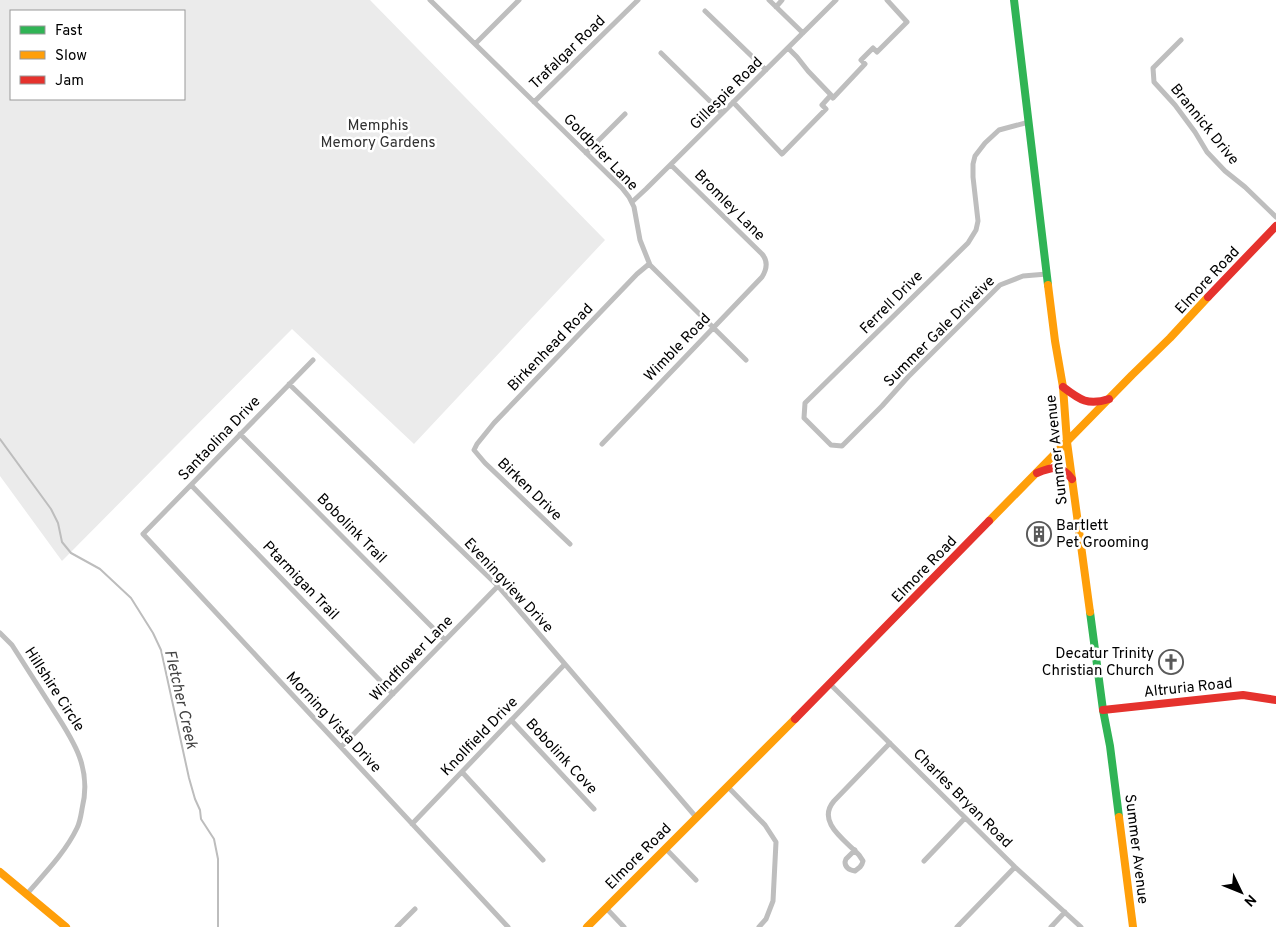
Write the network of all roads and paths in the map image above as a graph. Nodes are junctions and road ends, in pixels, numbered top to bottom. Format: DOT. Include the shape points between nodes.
graph roads {
  1 [pos="430,0"];
  2 [pos="519,0"];
  3 [pos="638,0"];
  4 [pos="769,0"];
  5 [pos="782,0"];
  6 [pos="836,0"];
  7 [pos="886,0"];
  8 [pos="1014,0"];
  9 [pos="776,7"];
  10 [pos="705,11"];
  11 [pos="803,33"];
  12 [pos="1181,40"];
  13 [pos="475,44"];
  14 [pos="788,48"];
  15 [pos="661,53"];
  16 [pos="766,70"];
  17 [pos="831,95"];
  18 [pos="534,102"];
  19 [pos="733,102"];
  20 [pos="625,114"];
  21 [pos="722,114"];
  22 [pos="1029,122"];
  23 [pos="586,153"];
  24 [pos="671,165"];
  25 [pos="632,202"];
  26 [pos="1276,217"];
  27 [pos="1276,226"];
  28 [pos="649,264"];
  29 [pos="774,265"];
  30 [pos="767,266"];
  31 [pos="1047,274"];
  32 [pos="713,328"];
  33 [pos="313,360"];
  34 [pos="746,360"];
  35 [pos="289,384"];
  36 [pos="1063,387"];
  37 [pos="1109,399"];
  38 [pos="882,406"];
  39 [pos="240,434"];
  40 [pos="1067,442"];
  41 [pos="602,444"];
  42 [pos="474,450"];
  43 [pos="1037,473"];
  44 [pos="1072,479"];
  45 [pos="192,485"];
  46 [pos="143,534"];
  47 [pos="570,544"];
  48 [pos="498,586"];
  49 [pos="0,633"];
  50 [pos="445,640"];
  51 [pos="564,665"];
  52 [pos="830,684"];
  53 [pos="393,694"];
  54 [pos="1276,700"];
  55 [pos="1103,710"];
  56 [pos="511,720"];
  57 [pos="890,743"];
  58 [pos="341,747"];
  59 [pos="462,772"];
  60 [pos="728,787"];
  61 [pos="594,809"];
  62 [pos="696,817"];
  63 [pos="965,818"];
  64 [pos="412,824"];
  65 [pos="664,848"];
  66 [pos="854,850"];
  67 [pos="543,860"];
  68 [pos="924,861"];
  69 [pos="1015,867"];
  70 [pos="0,872"];
  71 [pos="696,880"];
  72 [pos="26,895"];
  73 [pos="606,908"];
  74 [pos="415,909"];
  75 [pos="1066,912"];
  76 [pos="66,927"];
  77 [pos="397,927"];
  78 [pos="508,927"];
  79 [pos="587,927"];
  80 [pos="624,927"];
  81 [pos="759,927"];
  82 [pos="957,927"];
  83 [pos="1051,927"];
  84 [pos="1081,927"];
  85 [pos="1133,927"];
  1 -- 13 [label="street, Goldbrier Lane"];
  2 -- 13 [label="street"];
  3 -- 18 [label="street, Trafalgar Road"];
  4 -- 9 [label="street"];
  5 -- 9 [label="street"];
  6 -- 11 [label="street, Gillespie Road"];
  7 -- 17 [label="street" via="907,22 877,52 873,48 861,60 865,64 833,98"];
  8 -- 22 [label="street, Summer Avenue"];
  9 -- 11 [label="street"];
  10 -- 16 [label="street"];
  11 -- 14 [label="street, Gillespie Road"];
  12 -- 26 [label="street, Brannick Drive" via="1153,68 1154,82 1175,105 1207,152"];
  13 -- 18 [label="street, Goldbrier Lane"];
  14 -- 16 [label="street, Gillespie Road"];
  14 -- 17 [label="street"];
  15 -- 21 [label="street"];
  16 -- 19 [label="street, Gillespie Road"];
  17 -- 19 [label="street" via="822,105 826,109 782,154"];
  18 -- 23 [label="street, Goldbrier Lane"];
  19 -- 21 [label="street, Gillespie Road"];
  20 -- 23 [label="street"];
  21 -- 24 [label="street, Gillespie Road"];
  22 -- 31 [label="street, Summer Avenue"];
  22 -- 38 [label="street, Ferrell Drive" via="999,130 985,142 976,156 973,176 978,221 968,243 805,403 804,418 832,445 842,446"];
  23 -- 25 [label="street, Goldbrier Lane"];
  24 -- 25 [label="street, Gillespie Road"];
  24 -- 30 [label="street, Bromley Lane" via="765,257"];
  25 -- 28 [label="street, Goldbrier Lane"];
  27 -- 37 [label="street, Elmore Road"];
  28 -- 32 [label="street, Goldbrier Lane"];
  28 -- 42 [label="street, Birkenhead Road" via="494,423"];
  29 -- 30 [label="street"];
  30 -- 32 [label="street, Wimble Road" via="762,276"];
  31 -- 36 [label="street, Summer Avenue"];
  31 -- 38 [label="street, Summer Gale Driveive" via="1022,276 1000,285"];
  32 -- 34 [label="street, Goldbrier Lane"];
  32 -- 41 [label="street, Wimble Road"];
  33 -- 35 [label="street, Santaolina Drive"];
  35 -- 39 [label="street, Santaolina Drive"];
  35 -- 48 [label="street, Eveningview Drive"];
  36 -- 37 [label="street" via="1085,402 1094,404"];
  36 -- 40 [label="street, Summer Avenue"];
  37 -- 40 [label="street, Elmore Road"];
  39 -- 45 [label="street, Santaolina Drive"];
  39 -- 50 [label="street, Bobolink Trail"];
  40 -- 43 [label="street, Elmore Road"];
  40 -- 44 [label="street, Summer Avenue"];
  42 -- 47 [label="street, Birken Drive"];
  43 -- 44 [label="street" via="1056,467"];
  43 -- 52 [label="street, Elmore Road"];
  44 -- 55 [label="street, Summer Avenue"];
  45 -- 46 [label="street, Santaolina Drive"];
  45 -- 53 [label="street, Ptarmigan Trail"];
  46 -- 58 [label="street, Morning Vista Drive"];
  48 -- 50 [label="street, Windflower Lane"];
  48 -- 51 [label="street, Eveningview Drive"];
  49 -- 72 [label="street, Hillshire Circle" via="12,645 66,728 76,746 85,777 85,800 78,827"];
  50 -- 53 [label="street, Windflower Lane"];
  51 -- 56 [label="street, Knollfield Drive"];
  51 -- 62 [label="street, Eveningview Drive"];
  52 -- 57 [label="street, Charles Bryan Road"];
  52 -- 60 [label="street, Elmore Road"];
  53 -- 58 [label="street, Windflower Lane"];
  54 -- 55 [label="street, Altruria Road" via="1243,695"];
  55 -- 85 [label="street, Summer Avenue"];
  56 -- 59 [label="street, Knollfield Drive"];
  56 -- 61 [label="street, Bobolink Cove"];
  57 -- 63 [label="street, Charles Bryan Road"];
  57 -- 66 [label="street" via="828,809 832,827"];
  58 -- 64 [label="street, Morning Vista Drive"];
  59 -- 64 [label="street, Knollfield Drive"];
  59 -- 67 [label="street"];
  60 -- 62 [label="street, Elmore Road"];
  60 -- 81 [label="street" via="765,825 776,842 773,901"];
  62 -- 65 [label="street, Elmore Road"];
  63 -- 68 [label="street"];
  63 -- 69 [label="street, Charles Bryan Road"];
  64 -- 78 [label="street, Morning Vista Drive"];
  65 -- 71 [label="street"];
  65 -- 73 [label="street, Elmore Road"];
  69 -- 75 [label="street, Charles Bryan Road"];
  69 -- 82 [label="street"];
  70 -- 72 [label="street"];
  72 -- 76 [label="street"];
  73 -- 79 [label="street, Elmore Road"];
  73 -- 80 [label="street"];
  74 -- 77 [label="street"];
  75 -- 83 [label="street"];
  75 -- 84 [label="street, Charles Bryan Road"];
}
